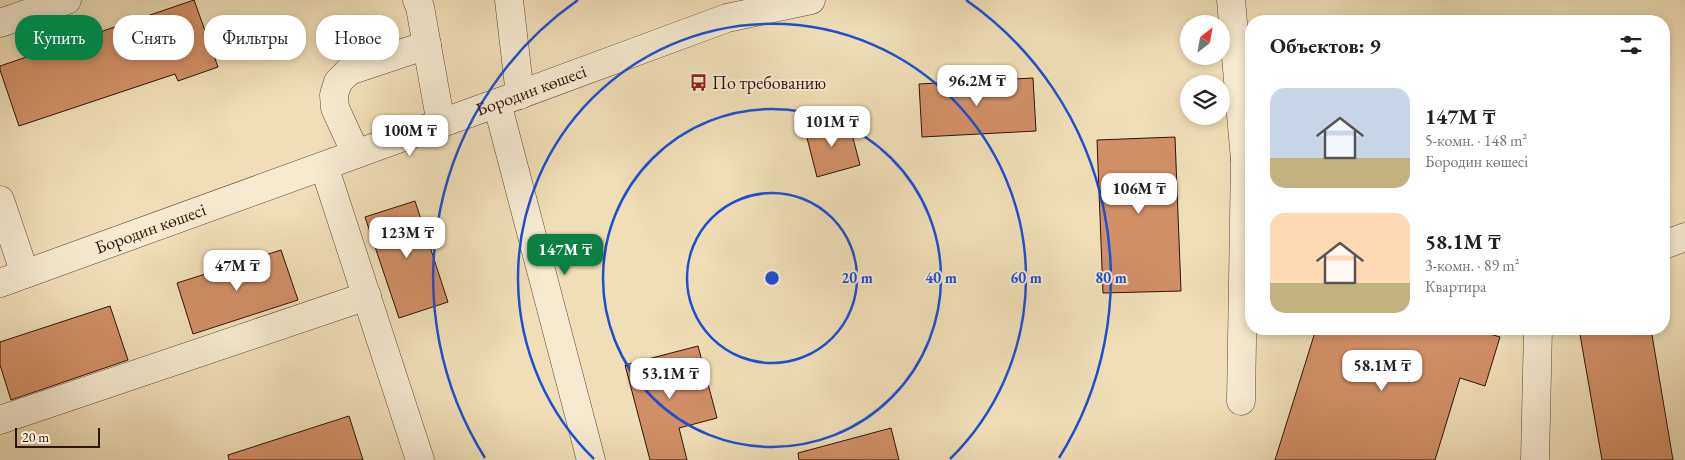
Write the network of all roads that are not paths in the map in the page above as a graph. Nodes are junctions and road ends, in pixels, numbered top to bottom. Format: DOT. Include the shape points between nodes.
graph roads {
  1 [pos="67,0"];
  2 [pos="416,0"];
  3 [pos="509,0"];
  4 [pos="811,0"];
  5 [pos="1231,0"];
  6 [pos="726,9"];
  7 [pos="0,23"];
  8 [pos="427,45"];
  9 [pos="509,99"];
  10 [pos="441,124"];
  11 [pos="1245,138"];
  12 [pos="356,154"];
  13 [pos="324,166"];
  14 [pos="0,200"];
  15 [pos="1685,237"];
  16 [pos="1670,243"];
  17 [pos="1245,268"];
  18 [pos="12,279"];
  19 [pos="367,296"];
  20 [pos="1538,335"];
  21 [pos="1241,401"];
  22 [pos="0,420"];
  23 [pos="420,460"];
  24 [pos="591,460"];
  25 [pos="1535,460"];
  1 -- 7 [label="street"];
  2 -- 8 [label="street"];
  3 -- 9 [label="street"];
  4 -- 6 [label="street, Бородин көшесі"];
  5 -- 11 [label="street"];
  6 -- 9 [label="street, Бородин көшесі"];
  8 -- 10 [label="street"];
  8 -- 12 [label="street" via="349,71 338,82 335,108"];
  9 -- 10 [label="street, Бородин көшесі"];
  9 -- 24 [label="street"];
  10 -- 12 [label="street, Бородин көшесі"];
  12 -- 13 [label="street, Бородин көшесі"];
  13 -- 18 [label="street, Бородин көшесі"];
  13 -- 19 [label="street"];
  14 -- 18 [label="street"];
  15 -- 16 [label="street"];
  17 -- 21 [label="street"];
  19 -- 22 [label="street"];
  19 -- 23 [label="street"];
  20 -- 25 [label="street"];
}
